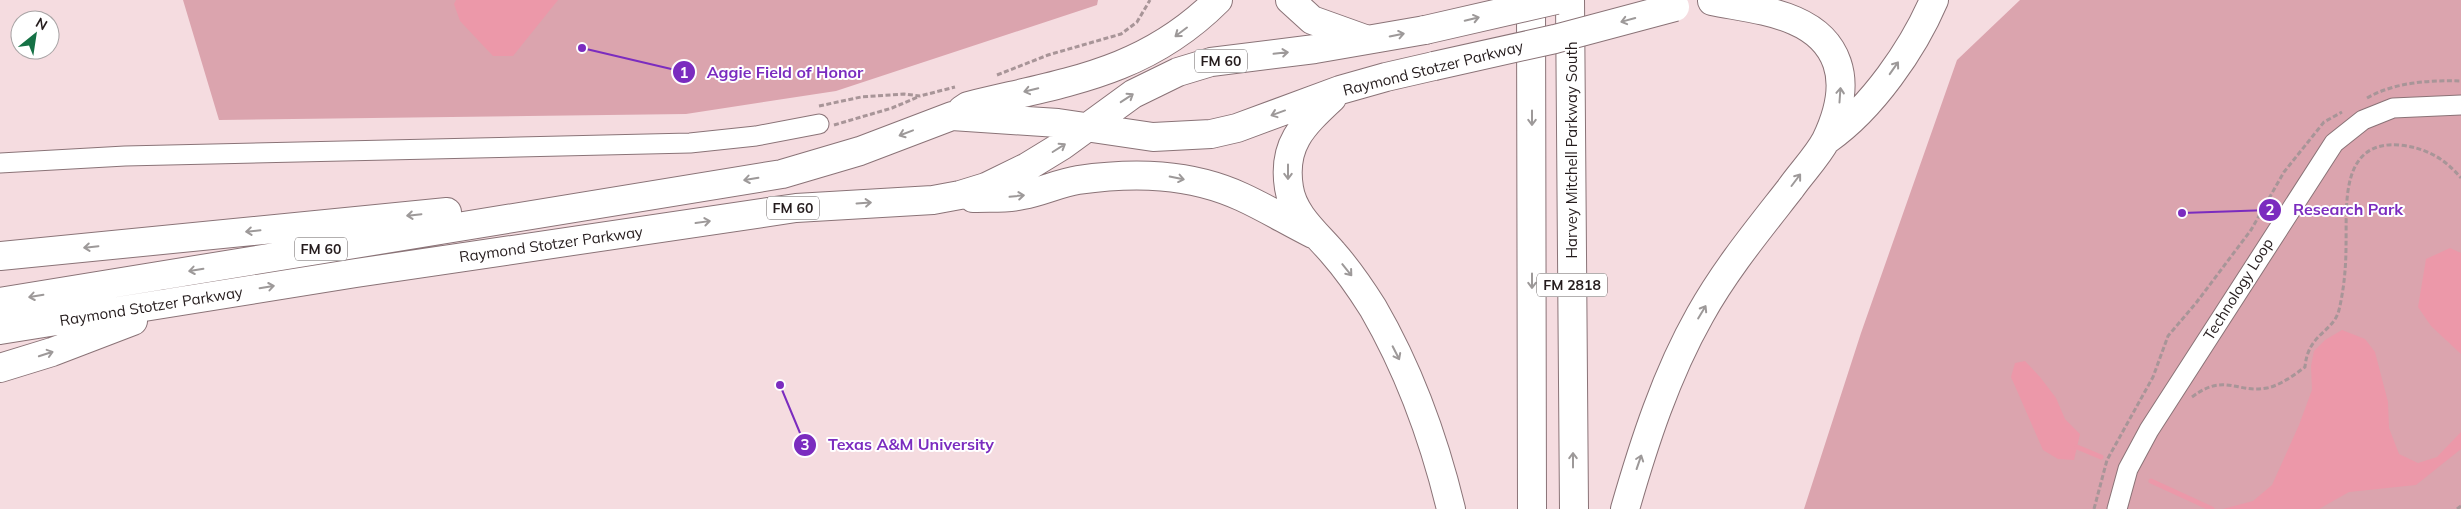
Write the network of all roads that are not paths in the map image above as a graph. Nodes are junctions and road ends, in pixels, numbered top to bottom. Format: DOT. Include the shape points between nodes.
graph roads {
  1 [pos="1218,0"];
  2 [pos="1290,0"];
  3 [pos="1530,0"];
  4 [pos="1556,0"];
  5 [pos="1570,0"];
  6 [pos="1716,0"];
  7 [pos="1934,0"];
  8 [pos="1370,41"];
  9 [pos="1340,90"];
  10 [pos="2461,105"];
  11 [pos="817,115"];
  12 [pos="952,116"];
  13 [pos="1088,128"];
  14 [pos="1825,142"];
  15 [pos="0,164"];
  16 [pos="688,189"];
  17 [pos="933,200"];
  18 [pos="1314,235"];
  19 [pos="0,256"];
  20 [pos="184,301"];
  21 [pos="0,302"];
  22 [pos="0,330"];
  23 [pos="0,368"];
  24 [pos="1451,509"];
  25 [pos="1532,509"];
  26 [pos="1574,509"];
  27 [pos="1625,509"];
  28 [pos="2117,509"];
  1 -- 12 [label="highway, one-way" via="1177,35 1119,67 968,106"];
  2 -- 8 [label="highway" via="1312,20"];
  3 -- 25 [label="highway, FM 2818, one-way"];
  8 -- 4 [label="highway, Raymond Stotzer Parkway / FM 60, one-way, bridge"];
  26 -- 5 [label="highway, Harvey Mitchell Parkway South / FM 2818, one-way"];
  6 -- 9 [label="highway, Raymond Stotzer Parkway / FM 60, one-way, bridge" via="1386,76"];
  14 -- 6 [label="highway, one-way" via="1839,106 1838,65 1831,50 1808,28 1794,20"];
  14 -- 7 [label="highway, one-way" via="1843,128 1889,76 1914,40"];
  13 -- 8 [label="highway, Raymond Stotzer Parkway / FM 60, one-way" via="1133,94 1178,72 1211,62"];
  9 -- 13 [label="highway, Raymond Stotzer Parkway / FM 60, one-way" via="1237,128 1210,134 1153,137"];
  9 -- 18 [label="highway, one-way" via="1307,121 1289,152 1289,190"];
  10 -- 28 [label="street, Technology Loop" via="2393,108 2363,120 2334,143 2149,430 2128,469"];
  11 -- 15 [label="street" via="756,136 690,144 125,156"];
  12 -- 13 [label="highway, Raymond Stotzer Parkway / FM 60"];
  12 -- 16 [label="highway, Raymond Stotzer Parkway / FM 60, one-way" via="860,151 782,174"];
  17 -- 13 [label="highway, Raymond Stotzer Parkway / FM 60, one-way" via="986,188 1027,167"];
  27 -- 14 [label="highway, one-way" via="1652,426 1675,367 1700,316 1731,267"];
  16 -- 19 [label="highway, one-way" via="657,184 526,204"];
  16 -- 21 [label="highway, Raymond Stotzer Parkway / FM 60, one-way"];
  17 -- 18 [label="highway, one-way" via="1021,196 1077,180 1147,174 1172,176 1241,196"];
  20 -- 17 [label="highway, Raymond Stotzer Parkway / FM 60, one-way" via="796,208"];
  18 -- 24 [label="highway, one-way" via="1332,251 1354,279 1399,360 1422,413"];
  20 -- 22 [label="highway, Raymond Stotzer Parkway / FM 60"];
  23 -- 20 [label="highway, one-way" via="52,352"];
}
